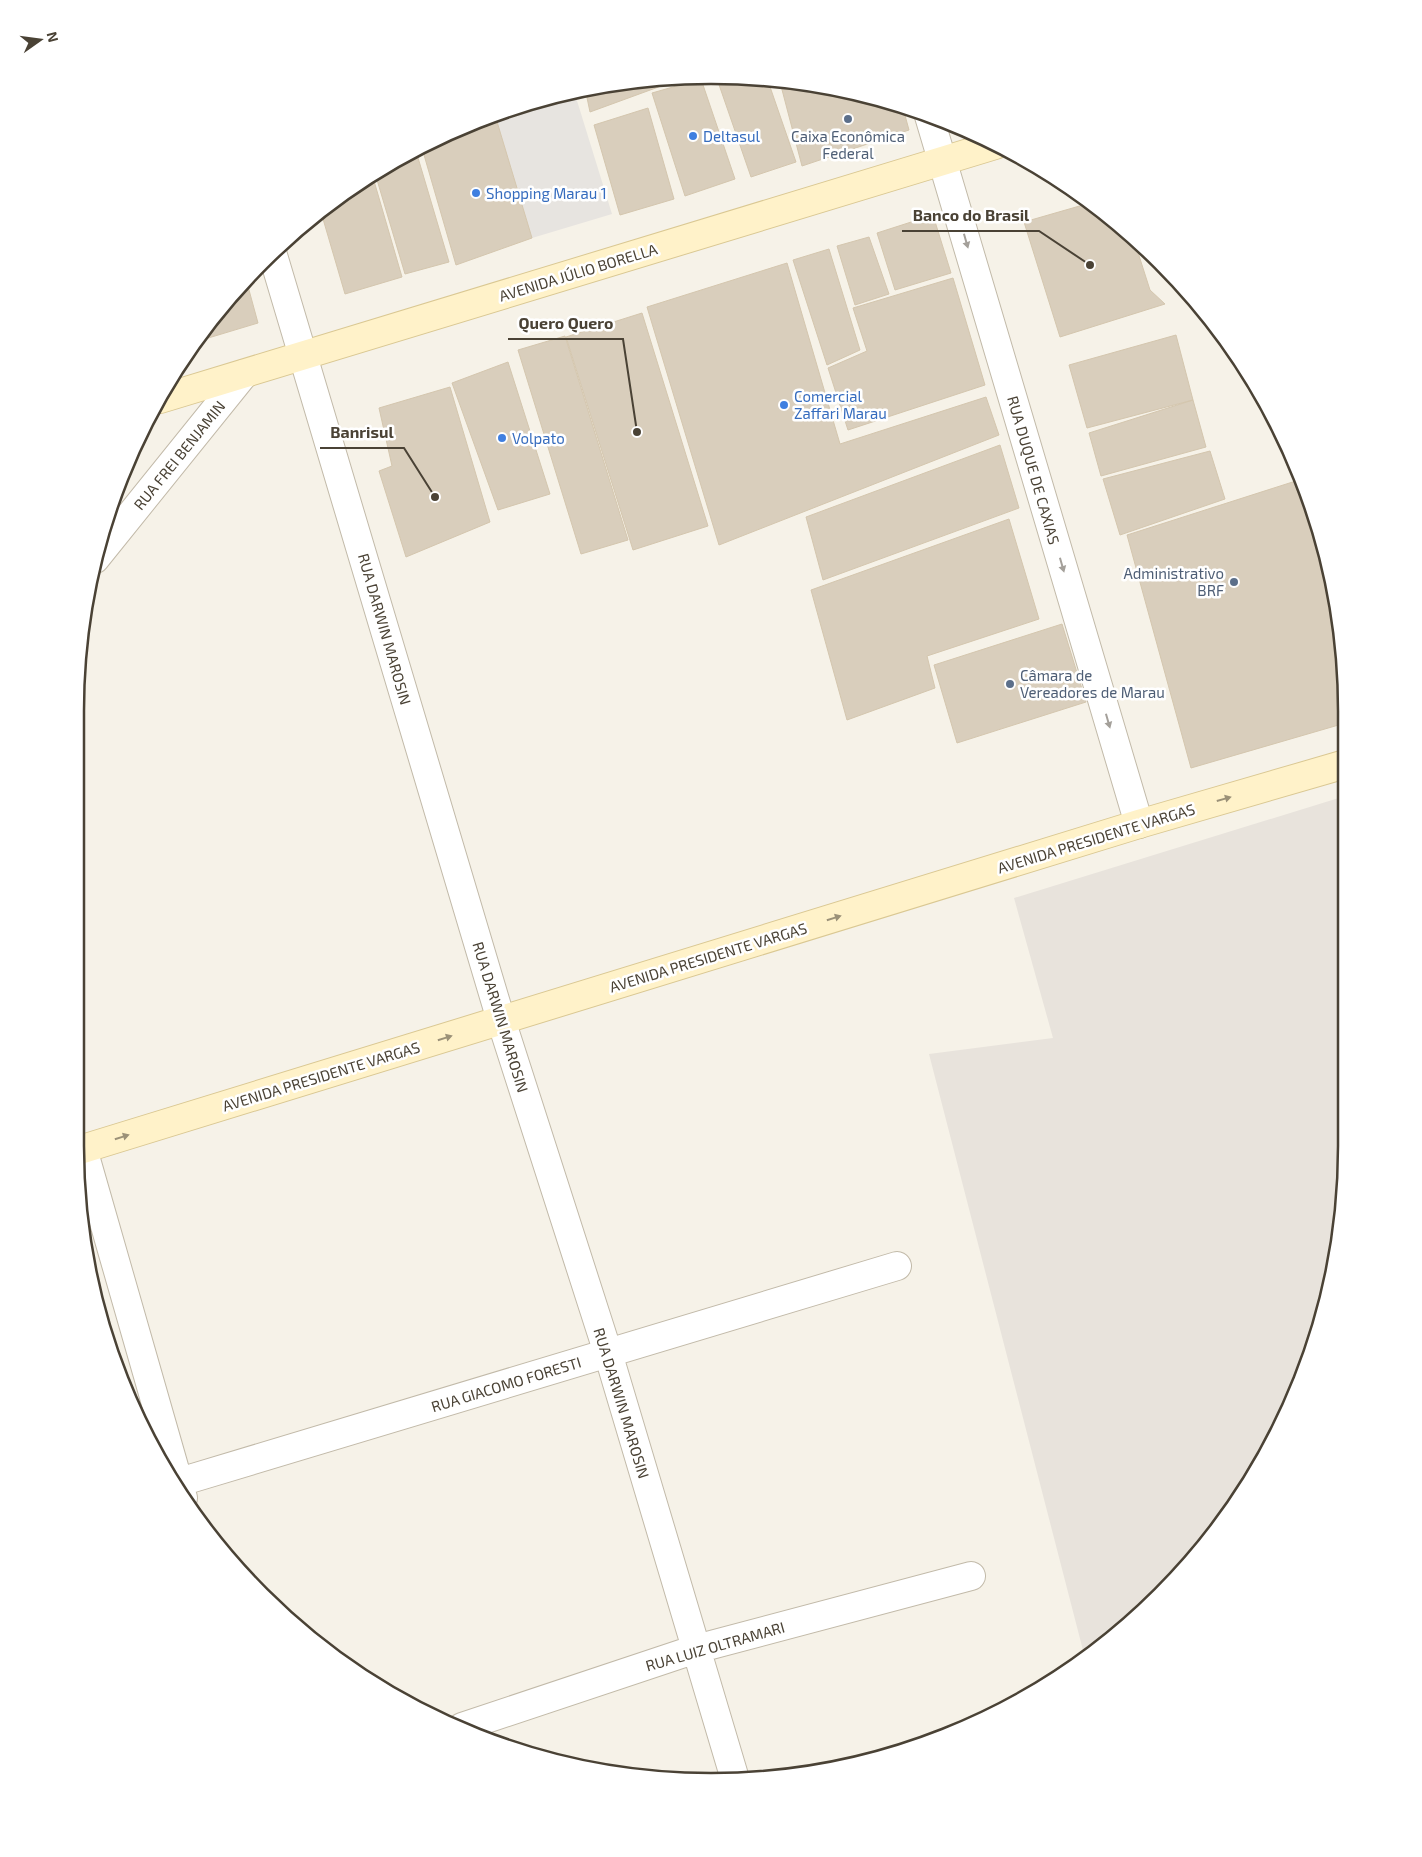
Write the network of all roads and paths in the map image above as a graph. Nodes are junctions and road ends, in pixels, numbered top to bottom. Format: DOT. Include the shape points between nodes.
graph roads {
  1 [pos="931,124"];
  2 [pos="987,147"];
  3 [pos="942,161"];
  4 [pos="274,260"];
  5 [pos="304,355"];
  6 [pos="244,374"];
  7 [pos="169,395"];
  8 [pos="107,543"];
  9 [pos="1338,766"];
  10 [pos="1139,824"];
  11 [pos="501,1020"];
  12 [pos="84,1148"];
  13 [pos="85,1169"];
  14 [pos="897,1266"];
  15 [pos="608,1353"];
  16 [pos="171,1466"];
  17 [pos="184,1486"];
  18 [pos="970,1576"];
  19 [pos="696,1649"];
  20 [pos="468,1725"];
  21 [pos="733,1772"];
  1 -- 3 [label="street, RUA DUQUE DE CAXIAS"];
  2 -- 3 [label="street, AVENIDA JÚLIO BORELLA"];
  3 -- 5 [label="street, AVENIDA JÚLIO BORELLA"];
  3 -- 10 [label="street, RUA DUQUE DE CAXIAS, one-way"];
  4 -- 5 [label="street, RUA DARWIN MAROSIN"];
  5 -- 6 [label="street, AVENIDA JÚLIO BORELLA"];
  5 -- 11 [label="street, RUA DARWIN MAROSIN"];
  6 -- 7 [label="street, AVENIDA JÚLIO BORELLA"];
  6 -- 8 [label="street, RUA FREI BENJAMIN"];
  10 -- 9 [label="street, AVENIDA PRESIDENTE VARGAS, one-way"];
  11 -- 10 [label="street, AVENIDA PRESIDENTE VARGAS, one-way"];
  12 -- 11 [label="street, AVENIDA PRESIDENTE VARGAS, one-way"];
  11 -- 15 [label="street, RUA DARWIN MAROSIN"];
  13 -- 16 [label="street"];
  14 -- 15 [label="street, RUA GIACOMO FORESTI"];
  15 -- 17 [label="street, RUA GIACOMO FORESTI"];
  15 -- 19 [label="street, RUA DARWIN MAROSIN"];
  18 -- 19 [label="street, RUA LUIZ OLTRAMARI"];
  19 -- 20 [label="street, RUA LUIZ OLTRAMARI"];
  19 -- 21 [label="street, RUA DARWIN MAROSIN"];
}
